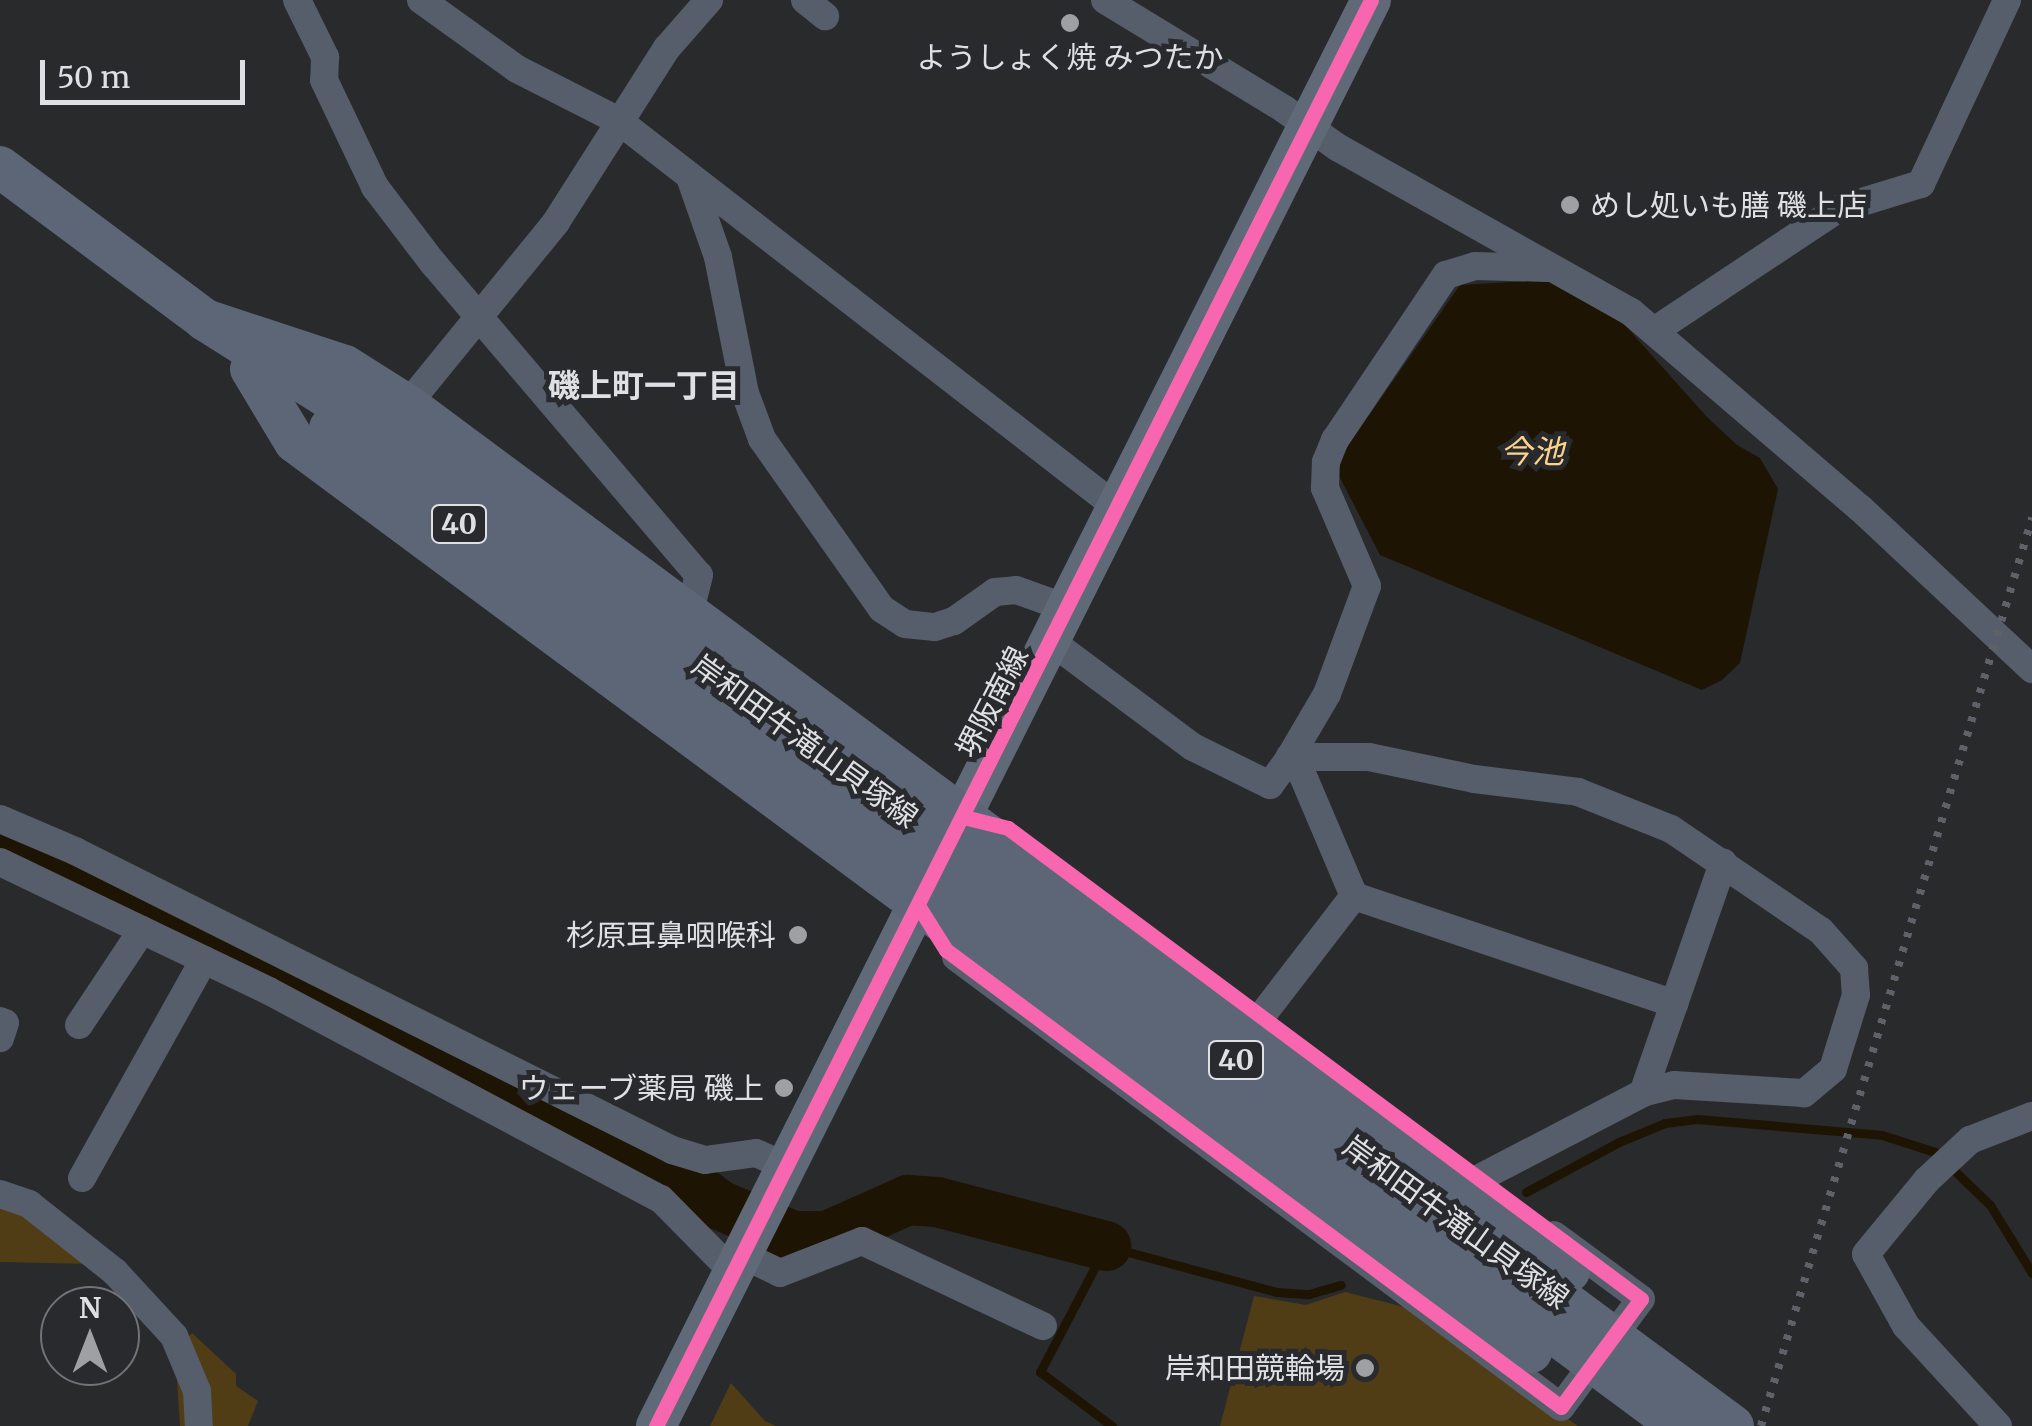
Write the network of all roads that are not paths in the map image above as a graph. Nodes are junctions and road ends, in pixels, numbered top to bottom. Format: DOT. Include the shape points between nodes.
graph roads {
  1 [pos="298,0"];
  2 [pos="421,0"];
  3 [pos="708,0"];
  4 [pos="1105,0"];
  5 [pos="1371,0"];
  6 [pos="2007,0"];
  7 [pos="619,122"];
  8 [pos="1310,127"];
  9 [pos="0,167"];
  10 [pos="690,176"];
  11 [pos="1548,268"];
  12 [pos="480,316"];
  13 [pos="206,320"];
  14 [pos="1654,331"];
  15 [pos="251,369"];
  16 [pos="407,405"];
  17 [pos="1119,509"];
  18 [pos="689,615"];
  19 [pos="1061,626"];
  20 [pos="2030,661"];
  21 [pos="731,705"];
  22 [pos="1290,757"];
  23 [pos="964,817"];
  24 [pos="0,820"];
  25 [pos="0,862"];
  26 [pos="1723,862"];
  27 [pos="1354,896"];
  28 [pos="919,907"];
  29 [pos="142,930"];
  30 [pos="286,958"];
  31 [pos="204,960"];
  32 [pos="269,991"];
  33 [pos="1674,1004"];
  34 [pos="1260,1018"];
  35 [pos="0,1021"];
  36 [pos="79,1025"];
  37 [pos="0,1038"];
  38 [pos="1644,1093"];
  39 [pos="2032,1116"];
  40 [pos="785,1173"];
  41 [pos="82,1178"];
  42 [pos="1478,1179"];
  43 [pos="0,1194"];
  44 [pos="742,1257"];
  45 [pos="1031,1310"];
  46 [pos="199,1426"];
  47 [pos="656,1426"];
  48 [pos="1644,1426"];
  49 [pos="1679,1426"];
  50 [pos="1733,1426"];
  51 [pos="1747,1426"];
  52 [pos="1998,1426"];
  1 -- 12 [label="street" via="325,57 324,80 375,187"];
  2 -- 7 [label="street" via="517,69"];
  3 -- 7 [label="street"];
  4 -- 8 [label="street"];
  5 -- 8 [label="main road, 堺阪南線"];
  6 -- 14 [label="street" via="1922,184 1836,210"];
  7 -- 10 [label="street"];
  7 -- 12 [label="street" via="556,222"];
  8 -- 11 [label="street"];
  8 -- 17 [label="main road, 堺阪南線"];
  9 -- 13 [label="main road, 岸和田牛滝山貝塚線 / 40"];
  10 -- 17 [label="street"];
  10 -- 19 [label="street" via="718,257 744,393 762,439 882,610 905,624 934,627 995,592 1016,590"];
  11 -- 14 [label="street"];
  11 -- 22 [label="street" via="1475,266 1446,276 1335,440 1325,488 1367,586 1327,694"];
  12 -- 16 [label="street"];
  12 -- 18 [label="street" via="699,575"];
  13 -- 15 [label="main road, 岸和田牛滝山貝塚線 / 40"];
  13 -- 16 [label="main road" via="344,366"];
  13 -- 21 [label="main road, 岸和田牛滝山貝塚線 / 40" via="408,447"];
  14 -- 20 [label="street"];
  15 -- 21 [label="main road, 岸和田牛滝山貝塚線 / 40"];
  15 -- 28 [label="main road" via="295,442"];
  16 -- 18 [label="main road"];
  17 -- 19 [label="main road, 堺阪南線"];
  18 -- 23 [label="main road"];
  19 -- 22 [label="street" via="1193,747 1270,785"];
  19 -- 23 [label="main road, 堺阪南線"];
  21 -- 49 [label="main road, 岸和田牛滝山貝塚線 / 40, bridge"];
  21 -- 50 [label="main road, 岸和田牛滝山貝塚線 / 40, bridge"];
  22 -- 26 [label="street" via="1369,757 1578,792 1670,829"];
  22 -- 27 [label="street"];
  23 -- 28 [label="main road, 堺阪南線"];
  23 -- 34 [label="street" via="1008,828"];
  23 -- 51 [label="main road, bridge" via="1428,1160 1682,1359"];
  24 -- 30 [label="street"];
  25 -- 29 [label="street"];
  26 -- 33 [label="street"];
  26 -- 38 [label="street" via="1822,931 1854,968 1856,995 1834,1069 1804,1093 1674,1085"];
  27 -- 33 [label="street"];
  27 -- 34 [label="street"];
  28 -- 40 [label="main road, 堺阪南線"];
  28 -- 42 [label="street" via="946,950 1562,1407 1641,1299"];
  28 -- 48 [label="main road, bridge" via="1371,1239"];
  29 -- 31 [label="street"];
  29 -- 36 [label="street"];
  30 -- 32 [label="street"];
  30 -- 40 [label="street" via="672,1150 705,1160 756,1153"];
  31 -- 32 [label="street"];
  31 -- 41 [label="street"];
  32 -- 44 [label="street" via="661,1199"];
  33 -- 38 [label="street"];
  34 -- 42 [label="street"];
  35 -- 37 [label="street"];
  38 -- 42 [label="street"];
  39 -- 52 [label="street" via="1970,1140 1866,1254 1906,1326"];
  40 -- 44 [label="main road, 堺阪南線"];
  43 -- 46 [label="street" via="29,1204 115,1272 174,1336 197,1392"];
  44 -- 45 [label="street" via="780,1273 862,1241 933,1258"];
  44 -- 47 [label="main road, 堺阪南線"];
}
